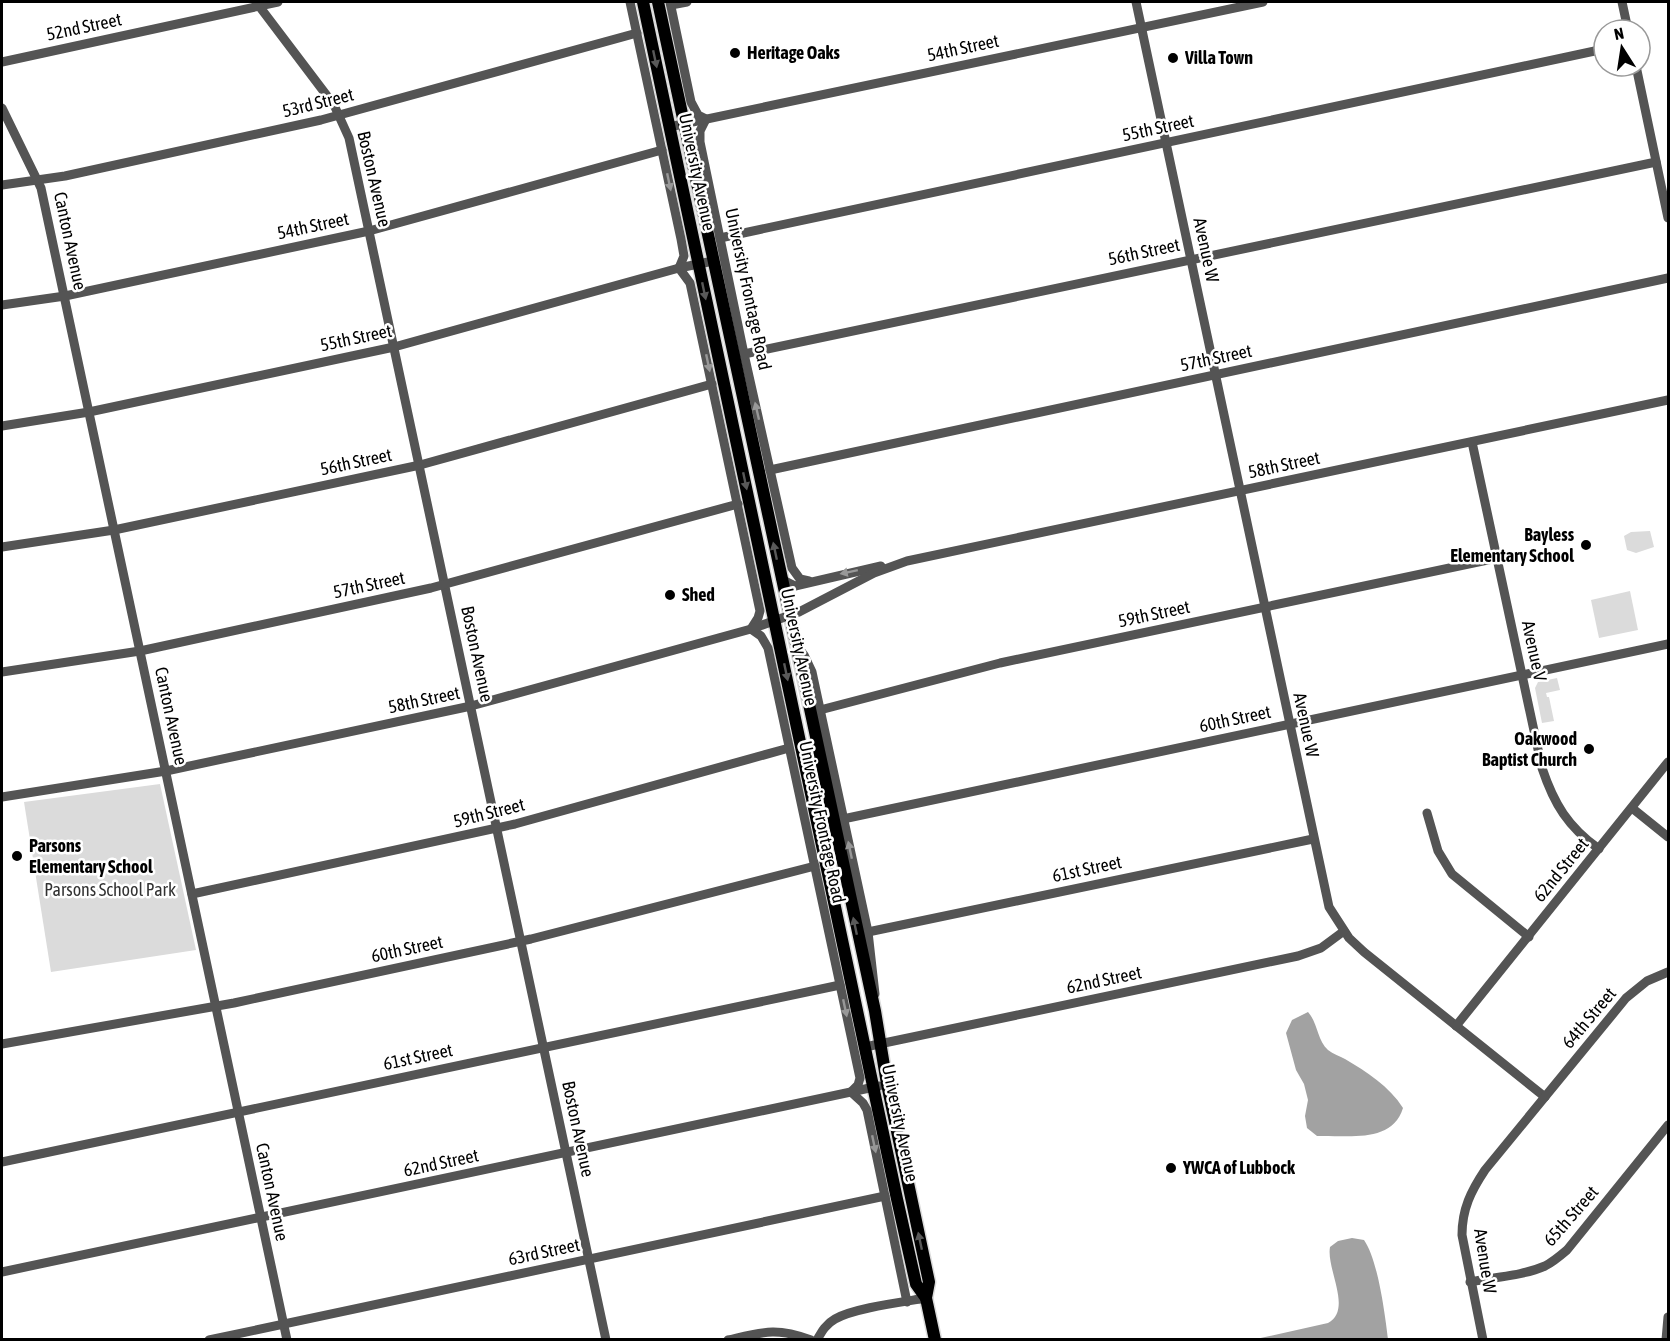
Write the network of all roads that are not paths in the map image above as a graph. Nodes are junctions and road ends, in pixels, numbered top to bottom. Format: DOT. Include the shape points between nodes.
graph roads {
  1 [pos="278,2"];
  2 [pos="630,2"];
  3 [pos="643,2"];
  4 [pos="658,2"];
  5 [pos="687,2"];
  6 [pos="1137,2"];
  7 [pos="1263,2"];
  8 [pos="1622,2"];
  9 [pos="671,3"];
  10 [pos="258,4"];
  11 [pos="1625,18"];
  12 [pos="1142,27"];
  13 [pos="637,33"];
  14 [pos="1592,52"];
  15 [pos="2,62"];
  16 [pos="1638,78"];
  17 [pos="2,108"];
  18 [pos="340,115"];
  19 [pos="706,119"];
  20 [pos="684,124"];
  21 [pos="669,127"];
  22 [pos="1167,143"];
  23 [pos="662,150"];
  24 [pos="1656,162"];
  25 [pos="39,180"];
  26 [pos="2,185"];
  27 [pos="1668,218"];
  28 [pos="369,231"];
  29 [pos="720,238"];
  30 [pos="1191,259"];
  31 [pos="713,261"];
  32 [pos="699,264"];
  33 [pos="679,268"];
  34 [pos="1668,278"];
  35 [pos="64,296"];
  36 [pos="2,305"];
  37 [pos="394,347"];
  38 [pos="744,354"];
  39 [pos="1216,375"];
  40 [pos="712,384"];
  41 [pos="1668,400"];
  42 [pos="89,412"];
  43 [pos="2,426"];
  44 [pos="1472,442"];
  45 [pos="420,465"];
  46 [pos="770,470"];
  47 [pos="1240,491"];
  48 [pos="738,504"];
  49 [pos="114,530"];
  50 [pos="2,547"];
  51 [pos="1497,558"];
  52 [pos="907,561"];
  53 [pos="781,579"];
  54 [pos="809,581"];
  55 [pos="445,585"];
  56 [pos="1264,608"];
  57 [pos="789,615"];
  58 [pos="775,620"];
  59 [pos="751,629"];
  60 [pos="795,643"];
  61 [pos="1668,644"];
  62 [pos="140,651"];
  63 [pos="2,672"];
  64 [pos="1522,675"];
  65 [pos="471,706"];
  66 [pos="820,710"];
  67 [pos="1289,725"];
  68 [pos="789,747"];
  69 [pos="1668,762"];
  70 [pos="166,771"];
  71 [pos="2,797"];
  72 [pos="1632,808"];
  73 [pos="1427,813"];
  74 [pos="843,819"];
  75 [pos="497,828"];
  76 [pos="1668,837"];
  77 [pos="1313,839"];
  78 [pos="1599,849"];
  79 [pos="814,866"];
  80 [pos="192,894"];
  81 [pos="1344,931"];
  82 [pos="868,932"];
  83 [pos="1529,937"];
  84 [pos="521,941"];
  85 [pos="1668,972"];
  86 [pos="840,985"];
  87 [pos="216,1006"];
  88 [pos="875,1011"];
  89 [pos="1456,1026"];
  90 [pos="2,1044"];
  91 [pos="880,1044"];
  92 [pos="544,1047"];
  93 [pos="865,1047"];
  94 [pos="887,1084"];
  95 [pos="874,1087"];
  96 [pos="851,1092"];
  97 [pos="1545,1097"];
  98 [pos="238,1112"];
  99 [pos="1668,1125"];
  100 [pos="566,1153"];
  101 [pos="2,1162"];
  102 [pos="885,1196"];
  103 [pos="261,1218"];
  104 [pos="589,1259"];
  105 [pos="2,1272"];
  106 [pos="1470,1282"];
  107 [pos="926,1298"];
  108 [pos="907,1302"];
  109 [pos="1668,1317"];
  110 [pos="283,1324"];
  111 [pos="209,1340"];
  112 [pos="287,1340"];
  113 [pos="606,1340"];
  114 [pos="728,1340"];
  115 [pos="811,1340"];
  116 [pos="817,1340"];
  117 [pos="935,1340"];
  118 [pos="1483,1340"];
  119 [pos="1666,1340"];
  1 -- 10 [label="street, 52nd Street"];
  2 -- 13 [label="street"];
  3 -- 21 [label="main road, University Avenue, one-way"];
  4 -- 20 [label="main road, University Avenue"];
  5 -- 9 [label="street"];
  6 -- 12 [label="street, Avenue W"];
  7 -- 12 [label="street, 54th Street"];
  8 -- 11 [label="street"];
  9 -- 19 [label="street" via="691,102 698,115"];
  10 -- 15 [label="street, 52nd Street"];
  10 -- 18 [label="street, Boston Avenue"];
  12 -- 19 [label="street, 54th Street"];
  12 -- 22 [label="street, Avenue W"];
  13 -- 18 [label="street, 53rd Street"];
  13 -- 23 [label="street"];
  14 -- 22 [label="street, 55th Street"];
  16 -- 24 [label="street"];
  17 -- 25 [label="street, Canton Avenue"];
  18 -- 25 [label="street, 53rd Street"];
  18 -- 28 [label="street, Boston Avenue" via="349,138"];
  19 -- 20 [label="street, 54th Street"];
  19 -- 29 [label="street, University Frontage Road" via="700,142"];
  20 -- 21 [label="street, 54th Street"];
  20 -- 31 [label="main road, University Avenue"];
  21 -- 32 [label="main road, University Avenue"];
  22 -- 29 [label="street, 55th Street"];
  22 -- 30 [label="street, Avenue W"];
  23 -- 28 [label="street, 54th Street"];
  23 -- 33 [label="street, one-way" via="684,256"];
  24 -- 27 [label="street"];
  24 -- 30 [label="street, 56th Street"];
  25 -- 26 [label="street, 53rd Street"];
  25 -- 35 [label="street, Canton Avenue"];
  28 -- 35 [label="street, 54th Street"];
  28 -- 37 [label="street, Boston Avenue"];
  29 -- 38 [label="street, University Frontage Road"];
  30 -- 38 [label="street, 56th Street"];
  30 -- 39 [label="street, Avenue W"];
  31 -- 32 [label="street, 55th Street"];
  53 -- 31 [label="main road, University Avenue, one-way"];
  32 -- 33 [label="street, 55th Street"];
  32 -- 58 [label="main road, University Avenue, one-way"];
  33 -- 37 [label="street, 55th Street"];
  33 -- 40 [label="street, one-way" via="690,284"];
  34 -- 39 [label="street, 57th Street"];
  35 -- 36 [label="street, 54th Street"];
  35 -- 42 [label="street, Canton Avenue"];
  37 -- 42 [label="street, 55th Street"];
  37 -- 45 [label="street, Boston Avenue"];
  46 -- 38 [label="street, University Frontage Road, one-way"];
  39 -- 46 [label="street, 57th Street"];
  39 -- 47 [label="street, Avenue W"];
  40 -- 45 [label="street, 56th Street"];
  40 -- 48 [label="street"];
  41 -- 44 [label="street, 58th Street"];
  42 -- 43 [label="street, 55th Street"];
  42 -- 49 [label="street, Canton Avenue"];
  44 -- 47 [label="street, 58th Street"];
  44 -- 51 [label="street, Avenue V"];
  45 -- 49 [label="street, 56th Street"];
  45 -- 55 [label="street, Boston Avenue"];
  46 -- 54 [label="street, University Frontage Road" via="792,568 800,579"];
  47 -- 52 [label="street, 58th Street"];
  47 -- 56 [label="street, Avenue W"];
  48 -- 55 [label="street, 57th Street"];
  48 -- 59 [label="street" via="760,611"];
  49 -- 50 [label="street, 56th Street"];
  49 -- 62 [label="street, Canton Avenue"];
  51 -- 56 [label="street, 59th Street"];
  51 -- 64 [label="street, Avenue V"];
  52 -- 54 [label="street, 58th Street, one-way"];
  52 -- 57 [label="street, 58th Street"];
  53 -- 54 [label="street, 58th Street" via="795,586"];
  53 -- 57 [label="main road, University Avenue"];
  55 -- 62 [label="street, 57th Street"];
  55 -- 65 [label="street, Boston Avenue"];
  56 -- 66 [label="street, 59th Street" via="1000,663"];
  56 -- 67 [label="street, Avenue W"];
  57 -- 58 [label="street, 58th Street"];
  57 -- 60 [label="main road, University Avenue"];
  58 -- 59 [label="street, 58th Street"];
  58 -- 93 [label="main road, University Avenue, one-way"];
  59 -- 65 [label="street, 58th Street"];
  59 -- 68 [label="street, University Frontage Road" via="768,648"];
  60 -- 66 [label="street, University Frontage Road" via="810,664"];
  88 -- 60 [label="main road, University Avenue, one-way"];
  61 -- 64 [label="street, 60th Street"];
  62 -- 63 [label="street, 57th Street"];
  62 -- 70 [label="street, Canton Avenue"];
  64 -- 67 [label="street, 60th Street"];
  64 -- 78 [label="street, Avenue V" via="1551,794 1563,815"];
  65 -- 70 [label="street, 58th Street"];
  65 -- 75 [label="street, Boston Avenue"];
  66 -- 74 [label="street, University Frontage Road"];
  67 -- 74 [label="street, 60th Street"];
  67 -- 77 [label="street, Avenue W"];
  68 -- 75 [label="street, 59th Street"];
  68 -- 79 [label="street, University Frontage Road"];
  69 -- 72 [label="street, 62nd Street"];
  70 -- 71 [label="street, 58th Street"];
  70 -- 80 [label="street, Canton Avenue"];
  72 -- 76 [label="street"];
  72 -- 78 [label="street, 62nd Street"];
  73 -- 83 [label="street" via="1438,851 1452,874"];
  82 -- 74 [label="street, University Frontage Road, one-way"];
  75 -- 80 [label="street, 59th Street"];
  75 -- 84 [label="street, Boston Avenue"];
  77 -- 81 [label="street, Avenue W" via="1329,907"];
  77 -- 82 [label="street, 61st Street"];
  78 -- 83 [label="street, 62nd Street"];
  79 -- 84 [label="street, 60th Street"];
  79 -- 86 [label="street, University Frontage Road"];
  80 -- 87 [label="street, Canton Avenue"];
  81 -- 89 [label="street, Avenue W" via="1364,952"];
  81 -- 91 [label="street, 62nd Street" via="1321,948 1298,956"];
  82 -- 88 [label="street, University Frontage Road"];
  83 -- 89 [label="street, 62nd Street"];
  84 -- 87 [label="street, 60th Street"];
  84 -- 92 [label="street, Boston Avenue"];
  85 -- 97 [label="street, 64th Street" via="1647,981 1626,998"];
  86 -- 92 [label="street, 61st Street"];
  86 -- 96 [label="street, University Frontage Road, one-way" via="860,1078"];
  87 -- 90 [label="street, 60th Street"];
  87 -- 98 [label="street, Canton Avenue"];
  88 -- 91 [label="main road, University Avenue"];
  89 -- 97 [label="street, Avenue W"];
  91 -- 93 [label="street, 62nd Street"];
  91 -- 94 [label="main road, University Avenue"];
  92 -- 98 [label="street, 61st Street"];
  92 -- 100 [label="street, Boston Avenue"];
  93 -- 95 [label="main road, University Avenue"];
  94 -- 95 [label="street, 62nd Street"];
  107 -- 94 [label="main road, University Avenue, one-way" via="929,1282"];
  95 -- 96 [label="street, 62nd Street"];
  95 -- 107 [label="main road, University Avenue" via="916,1284"];
  96 -- 100 [label="street, 62nd Street"];
  96 -- 102 [label="street, one-way" via="867,1110"];
  97 -- 106 [label="street, Avenue W" via="1472,1189 1462,1219"];
  98 -- 101 [label="street, 61st Street"];
  98 -- 103 [label="street, Canton Avenue"];
  99 -- 106 [label="street, 65th Street" via="1556,1260 1544,1267"];
  100 -- 103 [label="street, 62nd Street"];
  100 -- 104 [label="street, Boston Avenue"];
  102 -- 104 [label="street, 63rd Street"];
  102 -- 108 [label="street"];
  103 -- 105 [label="street, 62nd Street"];
  103 -- 110 [label="street, Canton Avenue"];
  104 -- 110 [label="street, 63rd Street"];
  104 -- 113 [label="street, Boston Avenue"];
  106 -- 118 [label="street, Avenue W"];
  107 -- 108 [label="street"];
  107 -- 117 [label="main road, University Avenue"];
  108 -- 116 [label="street" via="836,1318"];
  109 -- 119 [label="street"];
  110 -- 111 [label="street, 63rd Street"];
  110 -- 112 [label="street, Canton Avenue"];
  114 -- 115 [label="street" via="784,1331"];
}
